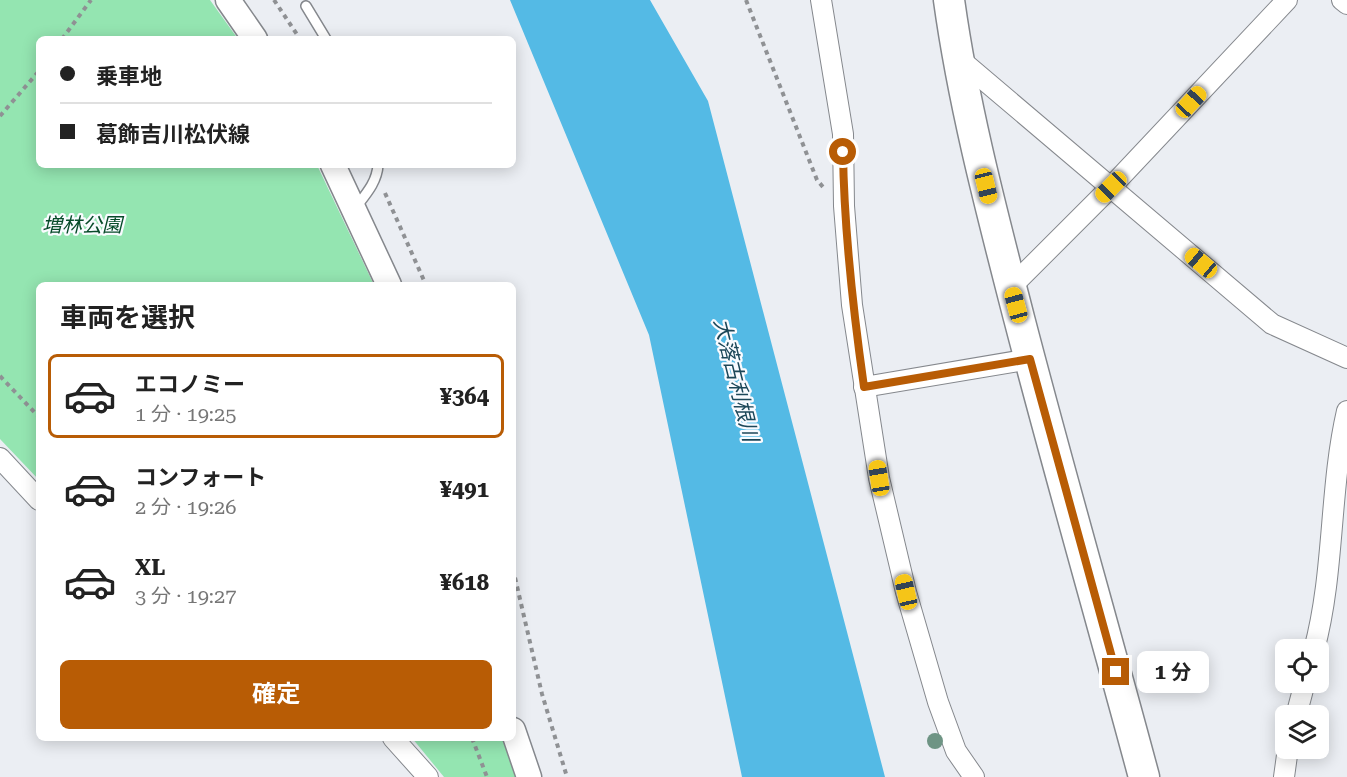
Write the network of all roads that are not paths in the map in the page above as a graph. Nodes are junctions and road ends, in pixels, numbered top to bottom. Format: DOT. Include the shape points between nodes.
graph roads {
  1 [pos="228,0"];
  2 [pos="821,0"];
  3 [pos="949,0"];
  4 [pos="1287,0"];
  5 [pos="1342,0"];
  6 [pos="1347,4"];
  7 [pos="306,6"];
  8 [pos="253,36"];
  9 [pos="324,36"];
  10 [pos="957,57"];
  11 [pos="335,168"];
  12 [pos="377,169"];
  13 [pos="1111,187"];
  14 [pos="355,208"];
  15 [pos="388,282"];
  16 [pos="1011,287"];
  17 [pos="1347,358"];
  18 [pos="1030,359"];
  19 [pos="864,387"];
  20 [pos="1347,411"];
  21 [pos="0,458"];
  22 [pos="36,497"];
  23 [pos="1317,639"];
  24 [pos="516,739"];
  25 [pos="396,741"];
  26 [pos="1286,759"];
  27 [pos="428,777"];
  28 [pos="529,777"];
  29 [pos="974,777"];
  30 [pos="1144,777"];
  31 [pos="1284,777"];
  1 -- 8 [label="street"];
  2 -- 19 [label="street" via="843,134 852,305"];
  3 -- 10 [label="main road"];
  4 -- 13 [label="street"];
  5 -- 6 [label="street"];
  7 -- 9 [label="lane"];
  10 -- 13 [label="street"];
  10 -- 16 [label="main road"];
  11 -- 14 [label="street"];
  12 -- 14 [label="lane"];
  13 -- 16 [label="street"];
  13 -- 17 [label="street" via="1272,324"];
  14 -- 15 [label="street"];
  16 -- 18 [label="main road"];
  18 -- 19 [label="street"];
  18 -- 30 [label="main road"];
  19 -- 29 [label="street" via="879,478 906,592 956,751"];
  20 -- 23 [label="street" via="1338,448 1334,524"];
  21 -- 22 [label="street"];
  24 -- 28 [label="street"];
  25 -- 27 [label="street"];
  26 -- 31 [label="street"];
}
